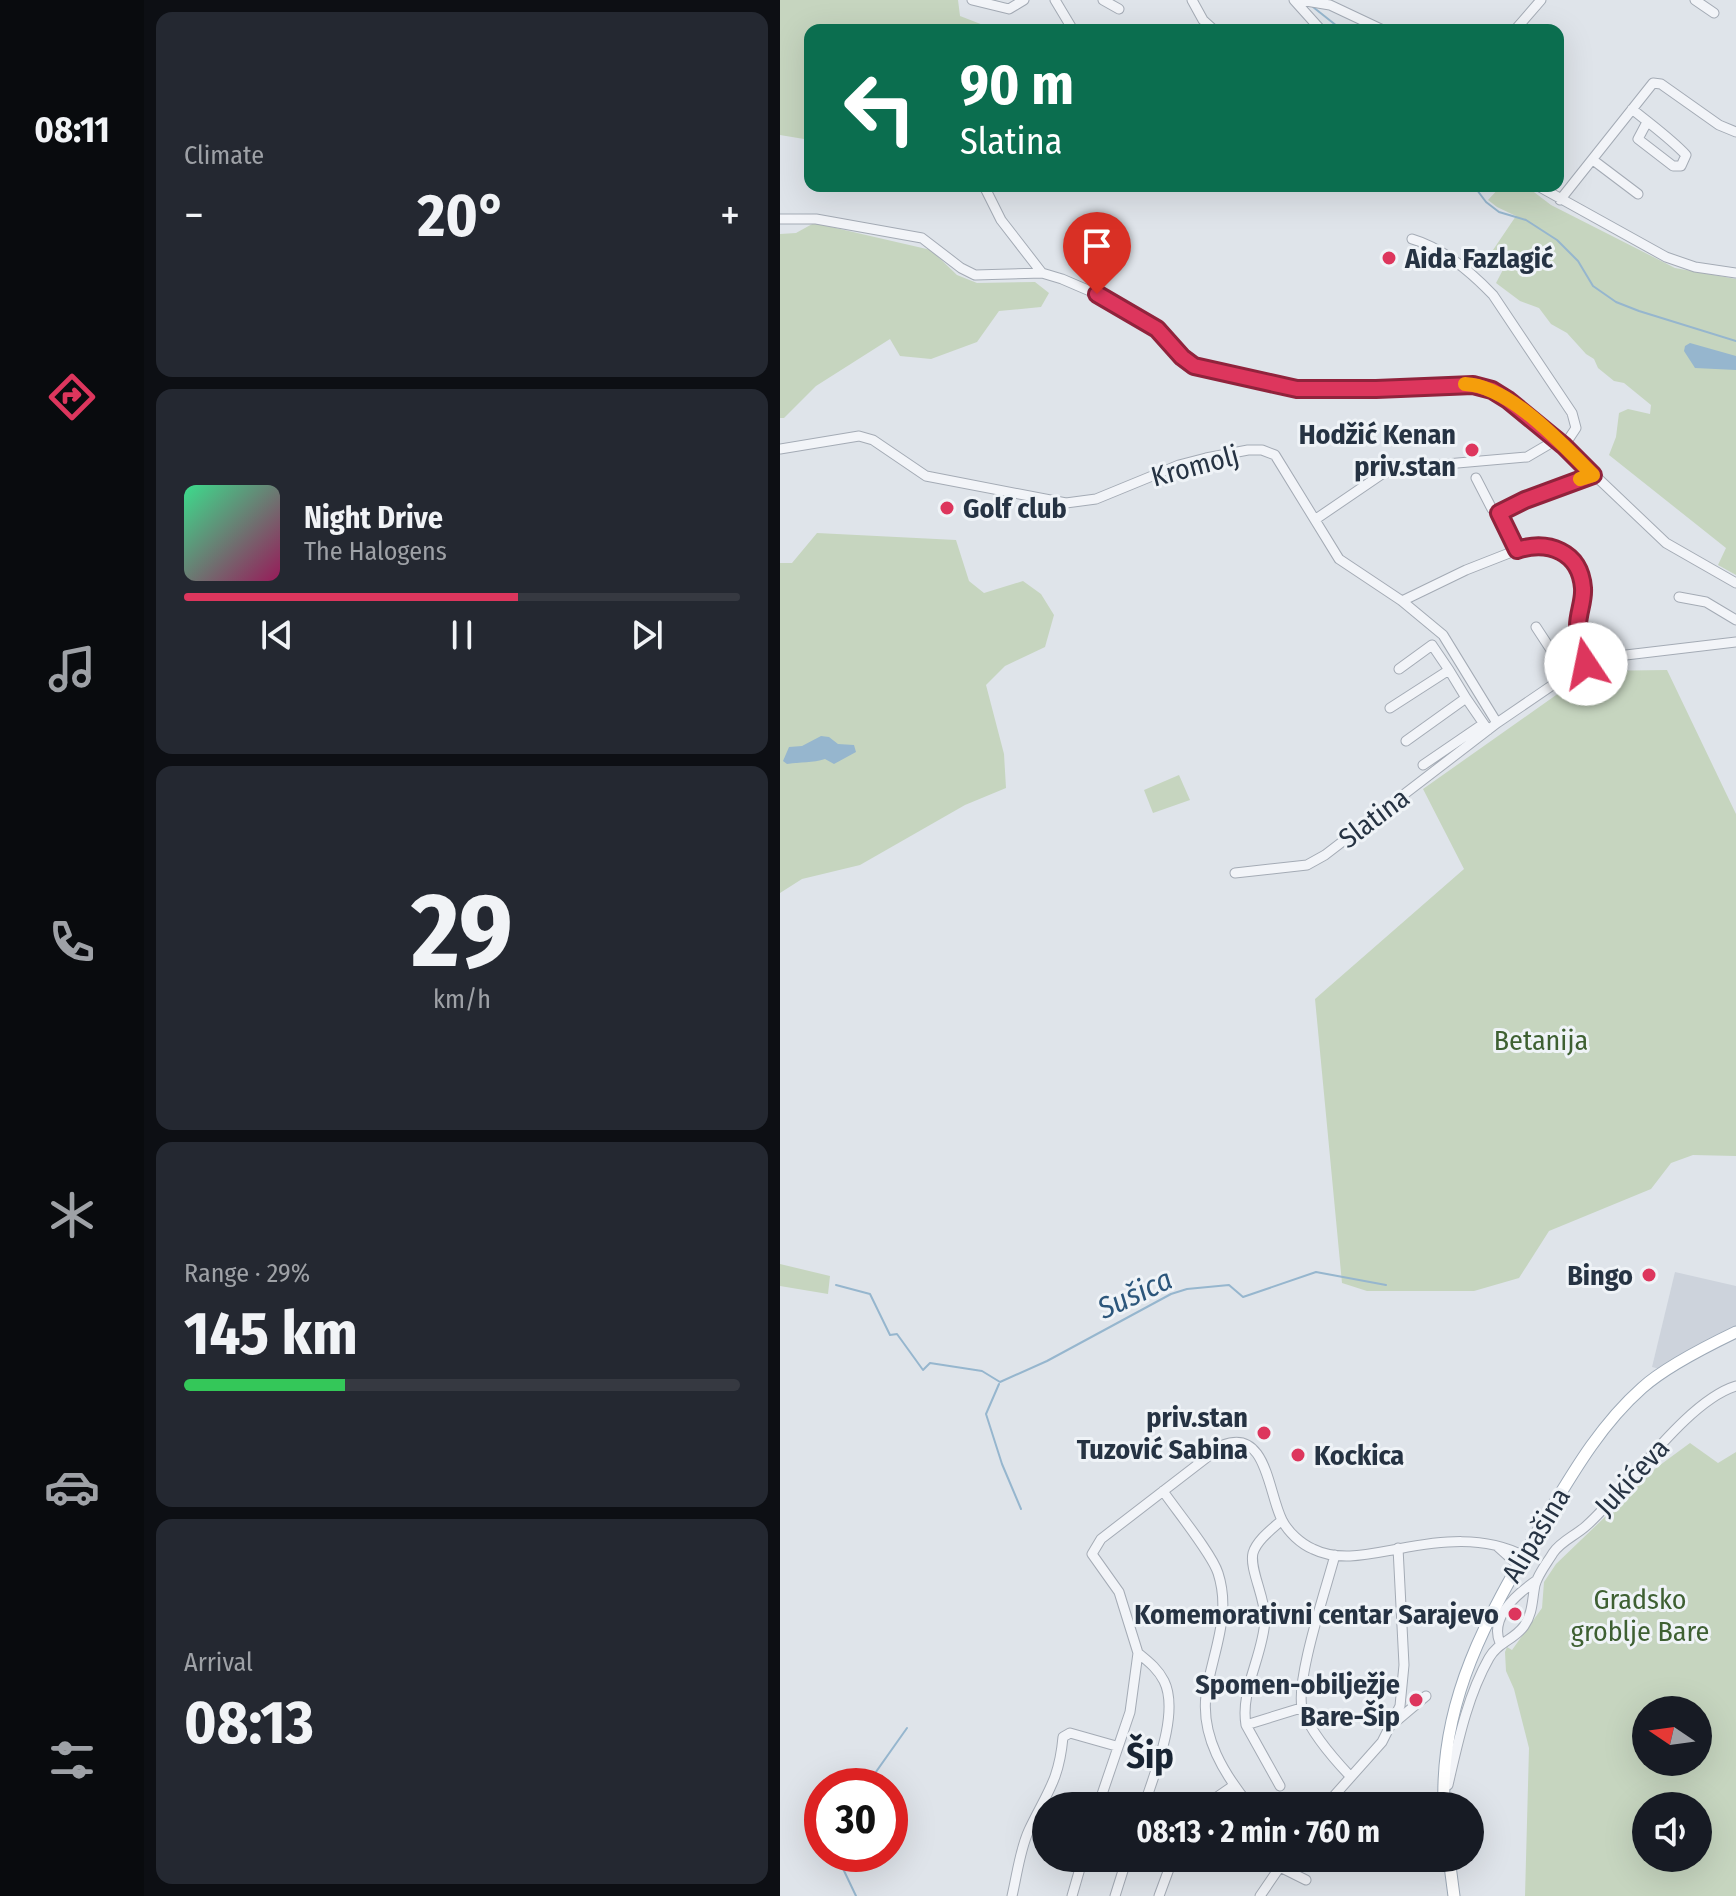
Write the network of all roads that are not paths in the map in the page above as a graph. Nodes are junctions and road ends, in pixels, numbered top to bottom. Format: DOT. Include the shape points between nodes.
graph roads {
  1 [pos="972,0"];
  2 [pos="1024,0"];
  3 [pos="1055,0"];
  4 [pos="1103,0"];
  5 [pos="1192,0"];
  6 [pos="1294,0"];
  7 [pos="1300,0"];
  8 [pos="1541,0"];
  9 [pos="1695,0"];
  10 [pos="1119,9"];
  11 [pos="1714,13"];
  12 [pos="1069,24"];
  13 [pos="1207,24"];
  14 [pos="1316,24"];
  15 [pos="1370,24"];
  16 [pos="1520,24"];
  17 [pos="1632,109"];
  18 [pos="1647,122"];
  19 [pos="1736,132"];
  20 [pos="1673,143"];
  21 [pos="1662,157"];
  22 [pos="1593,160"];
  23 [pos="987,192"];
  24 [pos="1547,192"];
  25 [pos="1638,194"];
  26 [pos="1560,200"];
  27 [pos="780,219"];
  28 [pos="1412,239"];
  29 [pos="1042,273"];
  30 [pos="1736,273"];
  31 [pos="1560,443"];
  32 [pos="780,449"];
  33 [pos="1593,475"];
  34 [pos="1476,478"];
  35 [pos="1499,513"];
  36 [pos="1316,519"];
  37 [pos="1517,550"];
  38 [pos="1736,583"];
  39 [pos="1679,597"];
  40 [pos="1402,601"];
  41 [pos="1736,620"];
  42 [pos="1536,627"];
  43 [pos="1580,641"];
  44 [pos="1736,642"];
  45 [pos="1586,664"];
  46 [pos="1399,669"];
  47 [pos="1449,670"];
  48 [pos="1466,698"];
  49 [pos="1390,708"];
  50 [pos="1497,723"];
  51 [pos="1486,727"];
  52 [pos="1406,741"];
  53 [pos="1423,765"];
  54 [pos="1235,873"];
  55 [pos="1736,1332"];
  56 [pos="1736,1386"];
  57 [pos="1163,1491"];
  58 [pos="1282,1520"];
  59 [pos="1398,1548"];
  60 [pos="1335,1555"];
  61 [pos="1521,1560"];
  62 [pos="1537,1580"];
  63 [pos="1500,1643"];
  64 [pos="1138,1653"];
  65 [pos="1426,1696"];
  66 [pos="1301,1708"];
  67 [pos="1246,1725"];
  68 [pos="1391,1726"];
  69 [pos="1116,1746"];
  70 [pos="1350,1776"];
  71 [pos="1233,1786"];
  72 [pos="1280,1786"];
  73 [pos="1051,1792"];
  74 [pos="1102,1792"];
  75 [pos="1148,1792"];
  76 [pos="1224,1792"];
  77 [pos="1238,1792"];
  78 [pos="1337,1792"];
  79 [pos="1444,1792"];
  80 [pos="1447,1792"];
  81 [pos="1032,1828"];
  82 [pos="1079,1872"];
  83 [pos="1123,1872"];
  84 [pos="1168,1872"];
  85 [pos="1277,1872"];
  86 [pos="1290,1872"];
  87 [pos="1451,1872"];
  88 [pos="1120,1880"];
  89 [pos="1306,1880"];
  90 [pos="1012,1896"];
  91 [pos="1072,1896"];
  92 [pos="1115,1896"];
  93 [pos="1126,1896"];
  94 [pos="1159,1896"];
  95 [pos="1260,1896"];
  96 [pos="1454,1896"];
  1 -- 2 [label="street" via="1009,9"];
  3 -- 12 [label="street"];
  4 -- 10 [label="street"];
  5 -- 13 [label="street"];
  6 -- 14 [label="street"];
  7 -- 15 [label="street" via="1330,5"];
  8 -- 16 [label="street"];
  9 -- 11 [label="street"];
  17 -- 18 [label="street"];
  17 -- 19 [label="street" via="1656,82"];
  17 -- 22 [label="street"];
  18 -- 20 [label="street"];
  18 -- 21 [label="street" via="1638,139"];
  20 -- 21 [label="street"];
  20 -- 21 [label="street" via="1686,155 1683,164 1673,166"];
  22 -- 25 [label="street"];
  22 -- 26 [label="street"];
  23 -- 29 [label="street" via="1001,220"];
  24 -- 26 [label="street"];
  26 -- 30 [label="street" via="1666,257"];
  27 -- 29 [label="street" via="816,219 922,238 975,275"];
  28 -- 31 [label="street" via="1440,252 1493,295 1572,413 1576,428"];
  29 -- 31 [label="street" via="1097,294 1157,329 1194,366 1297,389 1473,385 1508,400"];
  31 -- 33 [label="street"];
  31 -- 36 [label="street" via="1527,457 1382,474"];
  32 -- 36 [label="street, Kromolj" via="859,436 926,476 1066,503 1096,499 1179,465 1262,450 1275,455"];
  33 -- 35 [label="street"];
  33 -- 38 [label="street" via="1666,543"];
  34 -- 35 [label="street"];
  35 -- 37 [label="street"];
  36 -- 40 [label="street, Kromolj" via="1339,559"];
  37 -- 40 [label="street"];
  37 -- 43 [label="street" via="1552,546 1575,565 1583,587"];
  39 -- 41 [label="street" via="1706,602"];
  40 -- 50 [label="street, Kromolj" via="1443,635"];
  42 -- 43 [label="street" via="1553,653"];
  43 -- 45 [label="street"];
  44 -- 45 [label="street"];
  45 -- 50 [label="street, Slatina"];
  46 -- 47 [label="street" via="1432,645"];
  47 -- 48 [label="street"];
  47 -- 49 [label="street"];
  48 -- 51 [label="street"];
  48 -- 52 [label="street"];
  50 -- 51 [label="street, Slatina"];
  51 -- 53 [label="street"];
  51 -- 54 [label="street, Slatina" via="1325,855 1307,865"];
  55 -- 61 [label="main road, Alipašina" via="1654,1379 1615,1414"];
  56 -- 62 [label="street, Jukićeva" via="1721,1391 1682,1423 1585,1528 1559,1546"];
  57 -- 58 [label="street" via="1223,1445 1241,1442 1259,1454"];
  57 -- 64 [label="street" via="1101,1539 1092,1554 1119,1592"];
  57 -- 71 [label="street" via="1218,1570 1224,1606 1206,1695 1206,1728"];
  58 -- 60 [label="street" via="1310,1548"];
  58 -- 67 [label="street" via="1252,1559 1265,1622 1243,1708"];
  59 -- 60 [label="street"];
  59 -- 61 [label="street" via="1456,1540 1506,1547"];
  59 -- 68 [label="street" via="1404,1665 1400,1706"];
  60 -- 66 [label="street" via="1308,1656"];
  61 -- 79 [label="main road, Alipašina" via="1483,1631 1457,1698 1448,1731"];
  62 -- 63 [label="street, Jukićeva" via="1524,1626"];
  62 -- 63 [label="street, Jukićeva" via="1505,1612 1497,1628"];
  63 -- 80 [label="street, Jukićeva" via="1474,1691"];
  64 -- 69 [label="street" via="1130,1712"];
  64 -- 75 [label="street" via="1166,1684 1170,1705"];
  65 -- 68 [label="street"];
  66 -- 67 [label="street"];
  66 -- 70 [label="street"];
  67 -- 72 [label="street"];
  68 -- 70 [label="street"];
  69 -- 73 [label="street" via="1066,1734"];
  69 -- 74 [label="street"];
  70 -- 78 [label="street"];
  71 -- 76 [label="street"];
  71 -- 77 [label="street"];
  81 -- 90 [label="street"];
  82 -- 91 [label="street"];
  83 -- 88 [label="street"];
  84 -- 94 [label="street"];
  85 -- 95 [label="street"];
  86 -- 89 [label="street"];
  87 -- 96 [label="main road"];
  88 -- 92 [label="street"];
  88 -- 93 [label="street"];
}
